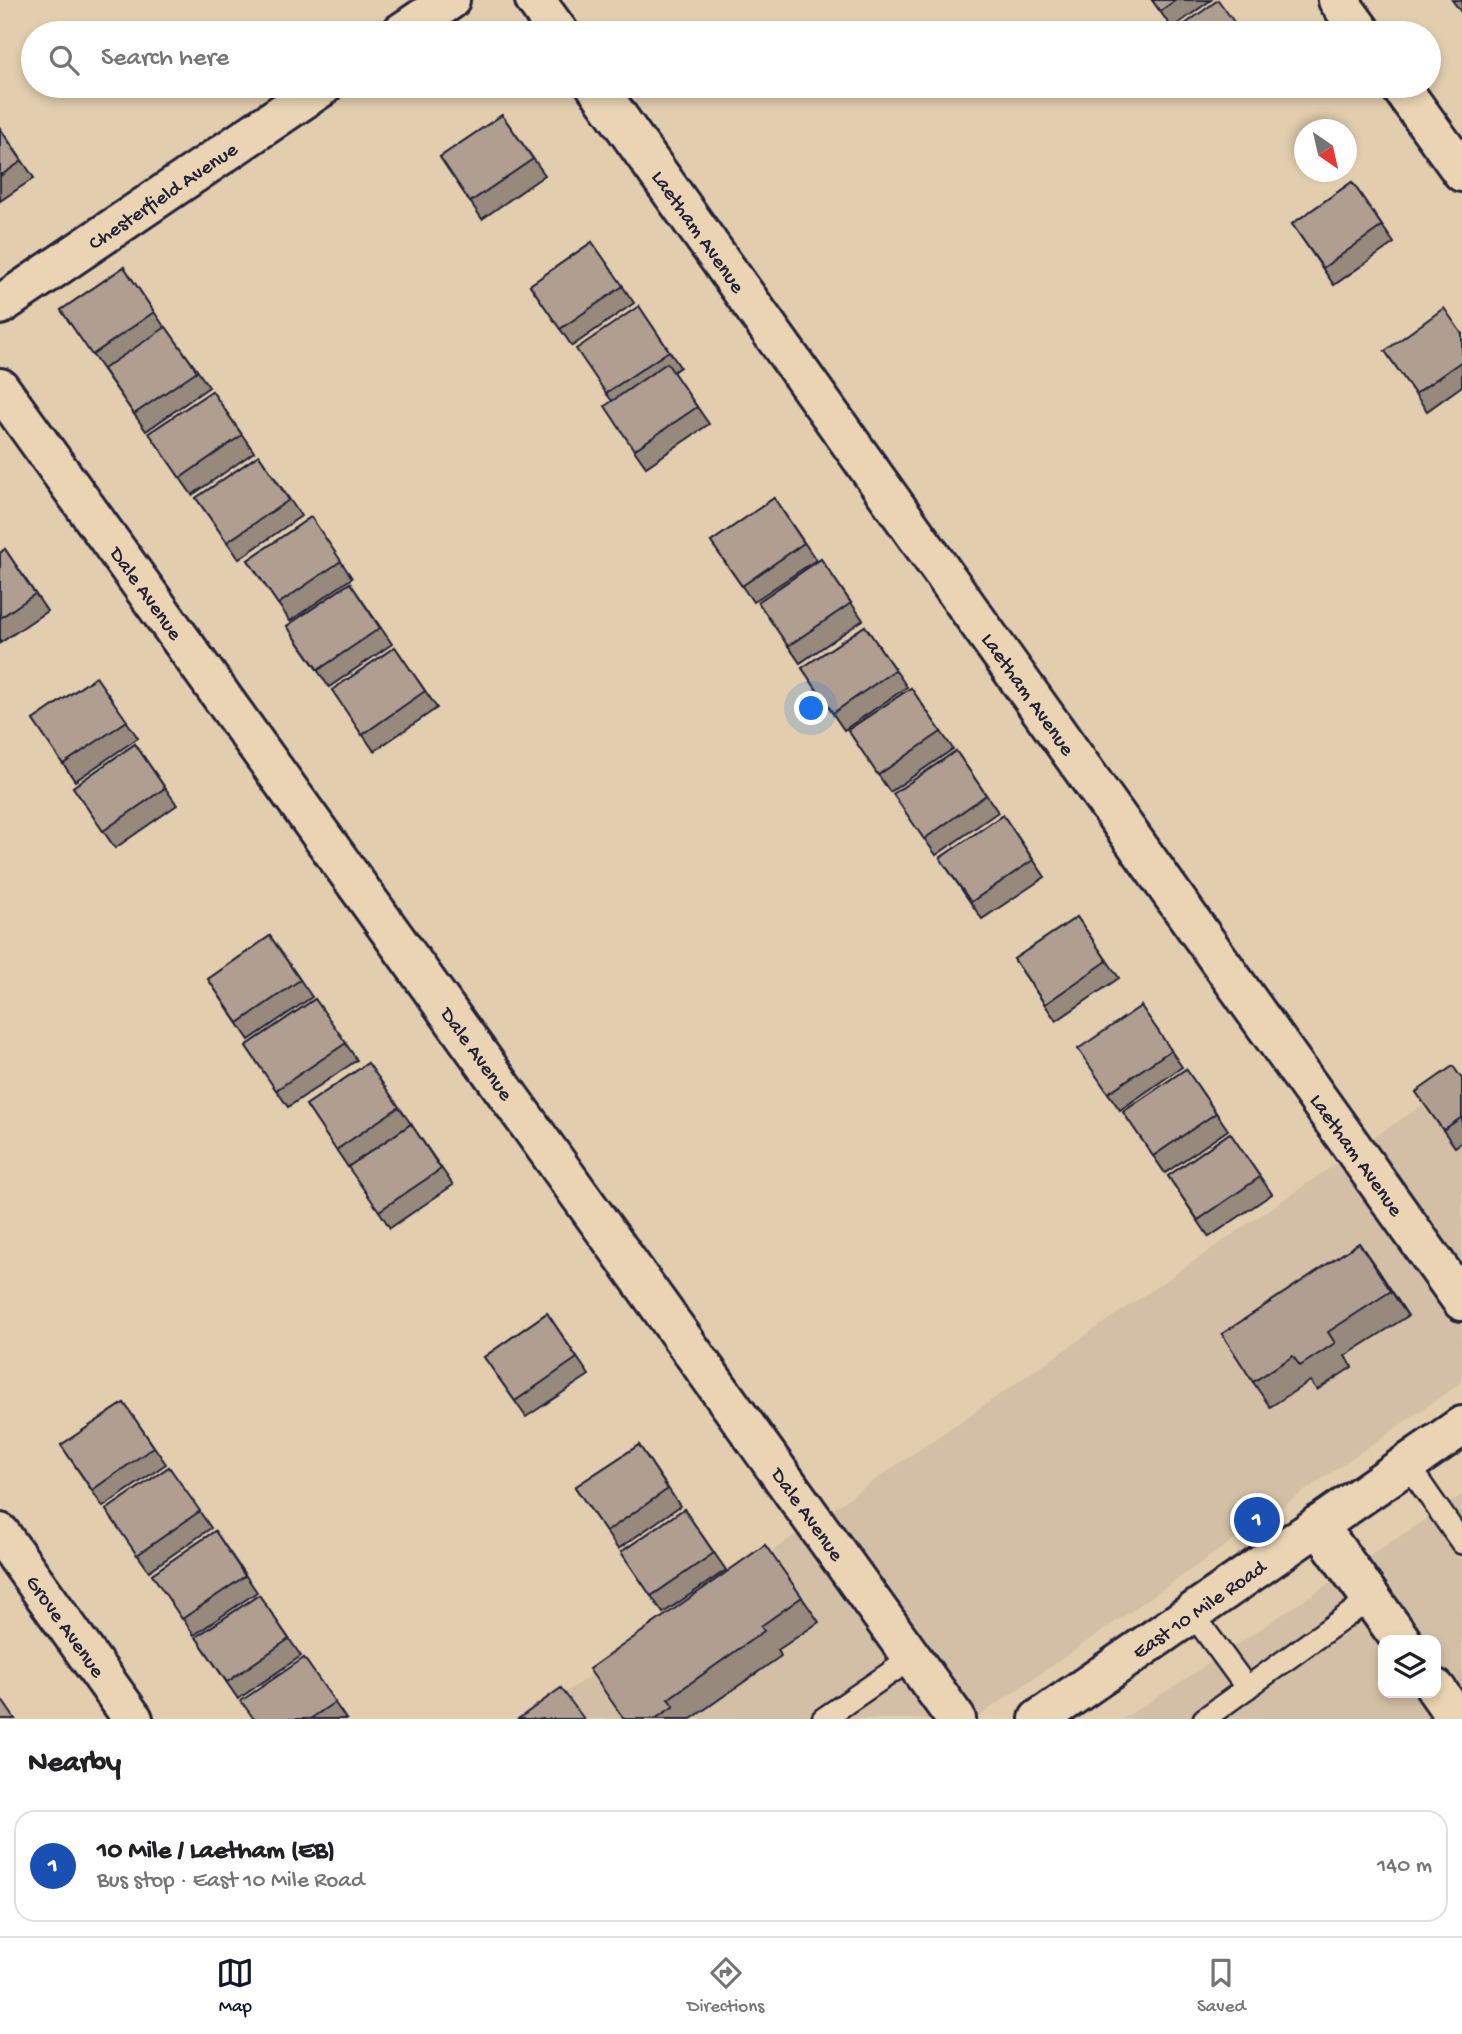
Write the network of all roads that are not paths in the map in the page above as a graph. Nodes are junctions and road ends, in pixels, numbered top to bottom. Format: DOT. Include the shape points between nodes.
graph roads {
  1 [pos="450,0"];
  2 [pos="535,0"];
  3 [pos="1338,0"];
  4 [pos="419,21"];
  5 [pos="550,21"];
  6 [pos="1353,21"];
  7 [pos="305,98"];
  8 [pos="605,98"];
  9 [pos="1409,98"];
  10 [pos="1462,172"];
  11 [pos="0,305"];
  12 [pos="0,388"];
  13 [pos="1462,1301"];
  14 [pos="1462,1426"];
  15 [pos="1407,1464"];
  16 [pos="1318,1525"];
  17 [pos="0,1533"];
  18 [pos="1462,1543"];
  19 [pos="1370,1598"];
  20 [pos="1192,1613"];
  21 [pos="1397,1635"];
  22 [pos="912,1658"];
  23 [pos="1247,1688"];
  24 [pos="1441,1696"];
  25 [pos="133,1719"];
  26 [pos="823,1719"];
  27 [pos="956,1719"];
  28 [pos="1040,1719"];
  29 [pos="1204,1719"];
  30 [pos="1457,1719"];
  1 -- 4 [label="street"];
  2 -- 5 [label="street"];
  3 -- 6 [label="street"];
  7 -- 11 [label="street, Chesterfield Avenue"];
  8 -- 13 [label="street, Laetham Avenue"];
  9 -- 10 [label="street"];
  12 -- 22 [label="street, Dale Avenue"];
  14 -- 15 [label="street, East 10 Mile Road"];
  15 -- 16 [label="street, East 10 Mile Road"];
  15 -- 18 [label="lane"];
  16 -- 19 [label="street"];
  16 -- 20 [label="street, East 10 Mile Road"];
  17 -- 25 [label="street, Grove Avenue"];
  19 -- 21 [label="street"];
  19 -- 23 [label="lane"];
  20 -- 23 [label="lane"];
  20 -- 28 [label="street, East 10 Mile Road"];
  22 -- 26 [label="lane"];
  22 -- 27 [label="street, Dale Avenue"];
  23 -- 29 [label="lane"];
  24 -- 30 [label="street"];
}
